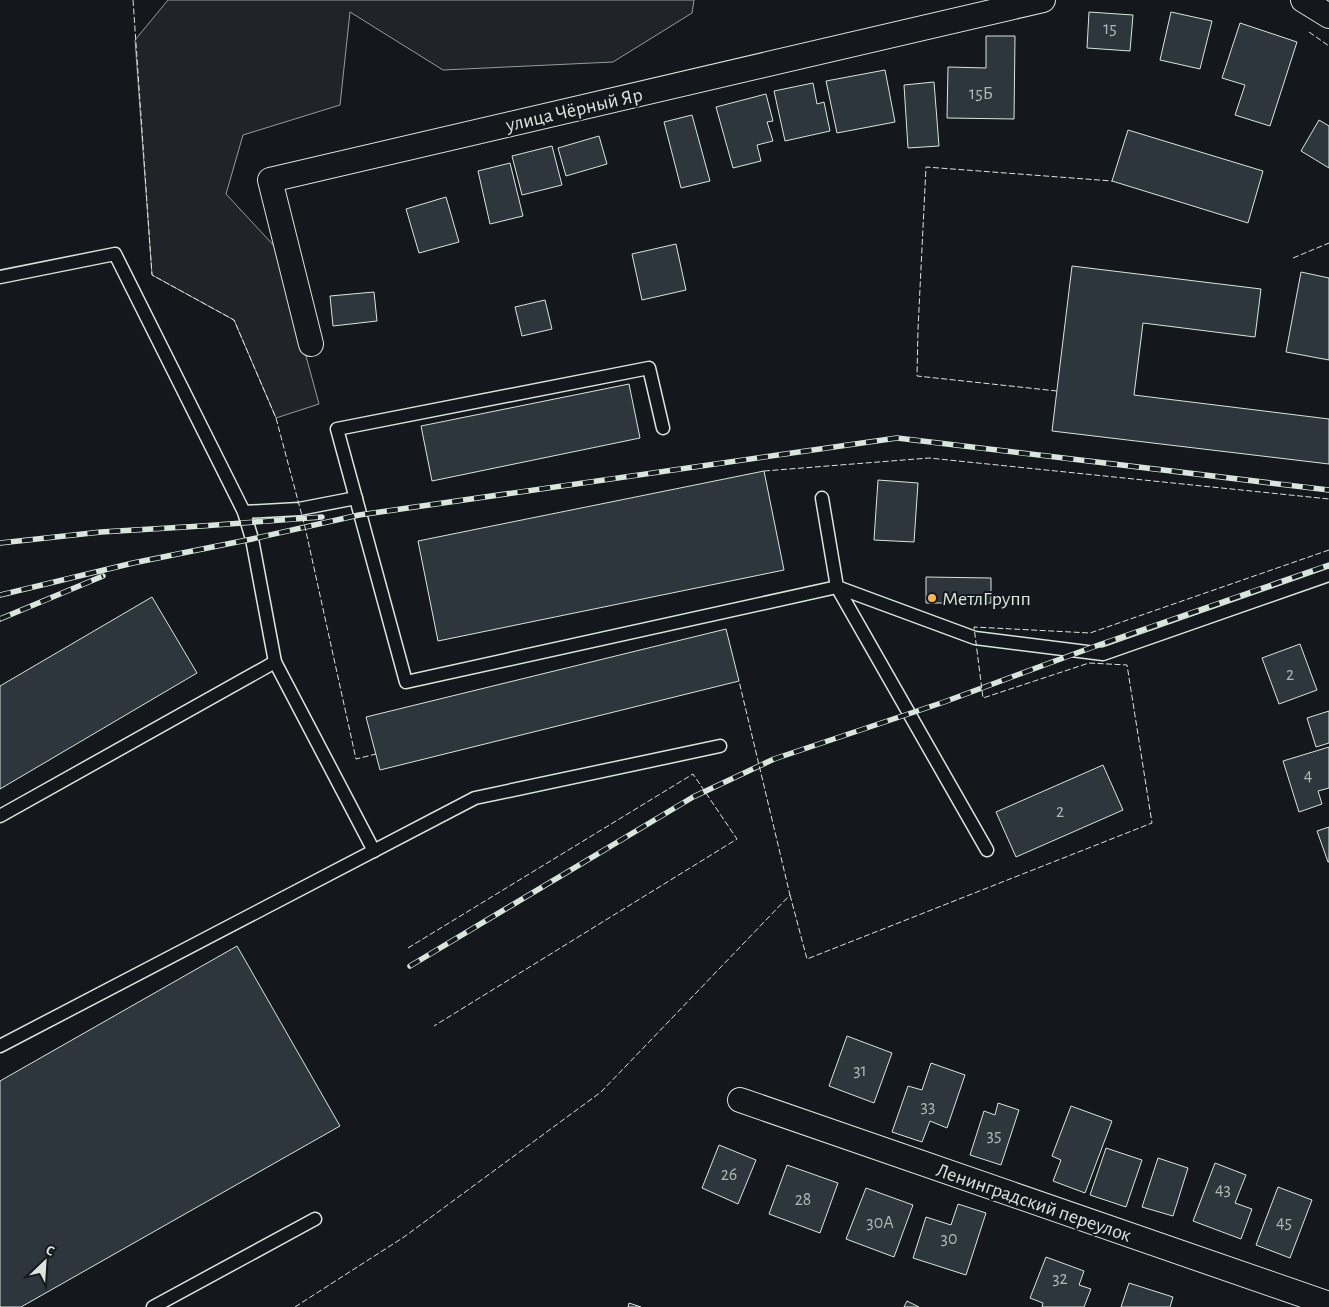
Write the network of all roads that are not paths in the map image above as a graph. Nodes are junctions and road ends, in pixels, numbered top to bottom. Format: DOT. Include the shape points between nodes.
graph roads {
  1 [pos="1043,0"];
  2 [pos="1303,0"];
  3 [pos="1329,16"];
  4 [pos="0,277"];
  5 [pos="311,344"];
  6 [pos="663,428"];
  7 [pos="356,498"];
  8 [pos="822,498"];
  9 [pos="244,512"];
  10 [pos="1329,575"];
  11 [pos="837,587"];
  12 [pos="275,662"];
  13 [pos="720,746"];
  14 [pos="0,816"];
  15 [pos="987,850"];
  16 [pos="374,851"];
  17 [pos="0,1046"];
  18 [pos="740,1100"];
  19 [pos="315,1219"];
  20 [pos="1329,1304"];
  21 [pos="153,1307"];
  1 -- 5 [label="street, улица Чёрный Яр" via="270,180"];
  2 -- 3 [label="street"];
  4 -- 9 [label="lane" via="115,254"];
  6 -- 7 [label="lane" via="649,368 337,429"];
  7 -- 9 [label="lane" via="299,509"];
  7 -- 11 [label="lane" via="406,682"];
  8 -- 11 [label="lane"];
  9 -- 12 [label="lane"];
  10 -- 11 [label="lane" via="1103,654 975,638"];
  11 -- 15 [label="lane"];
  12 -- 14 [label="lane"];
  12 -- 16 [label="lane"];
  13 -- 16 [label="lane" via="475,798"];
  16 -- 17 [label="lane"];
  18 -- 20 [label="street, Ленинградский переулок"];
  19 -- 21 [label="lane"];
}
